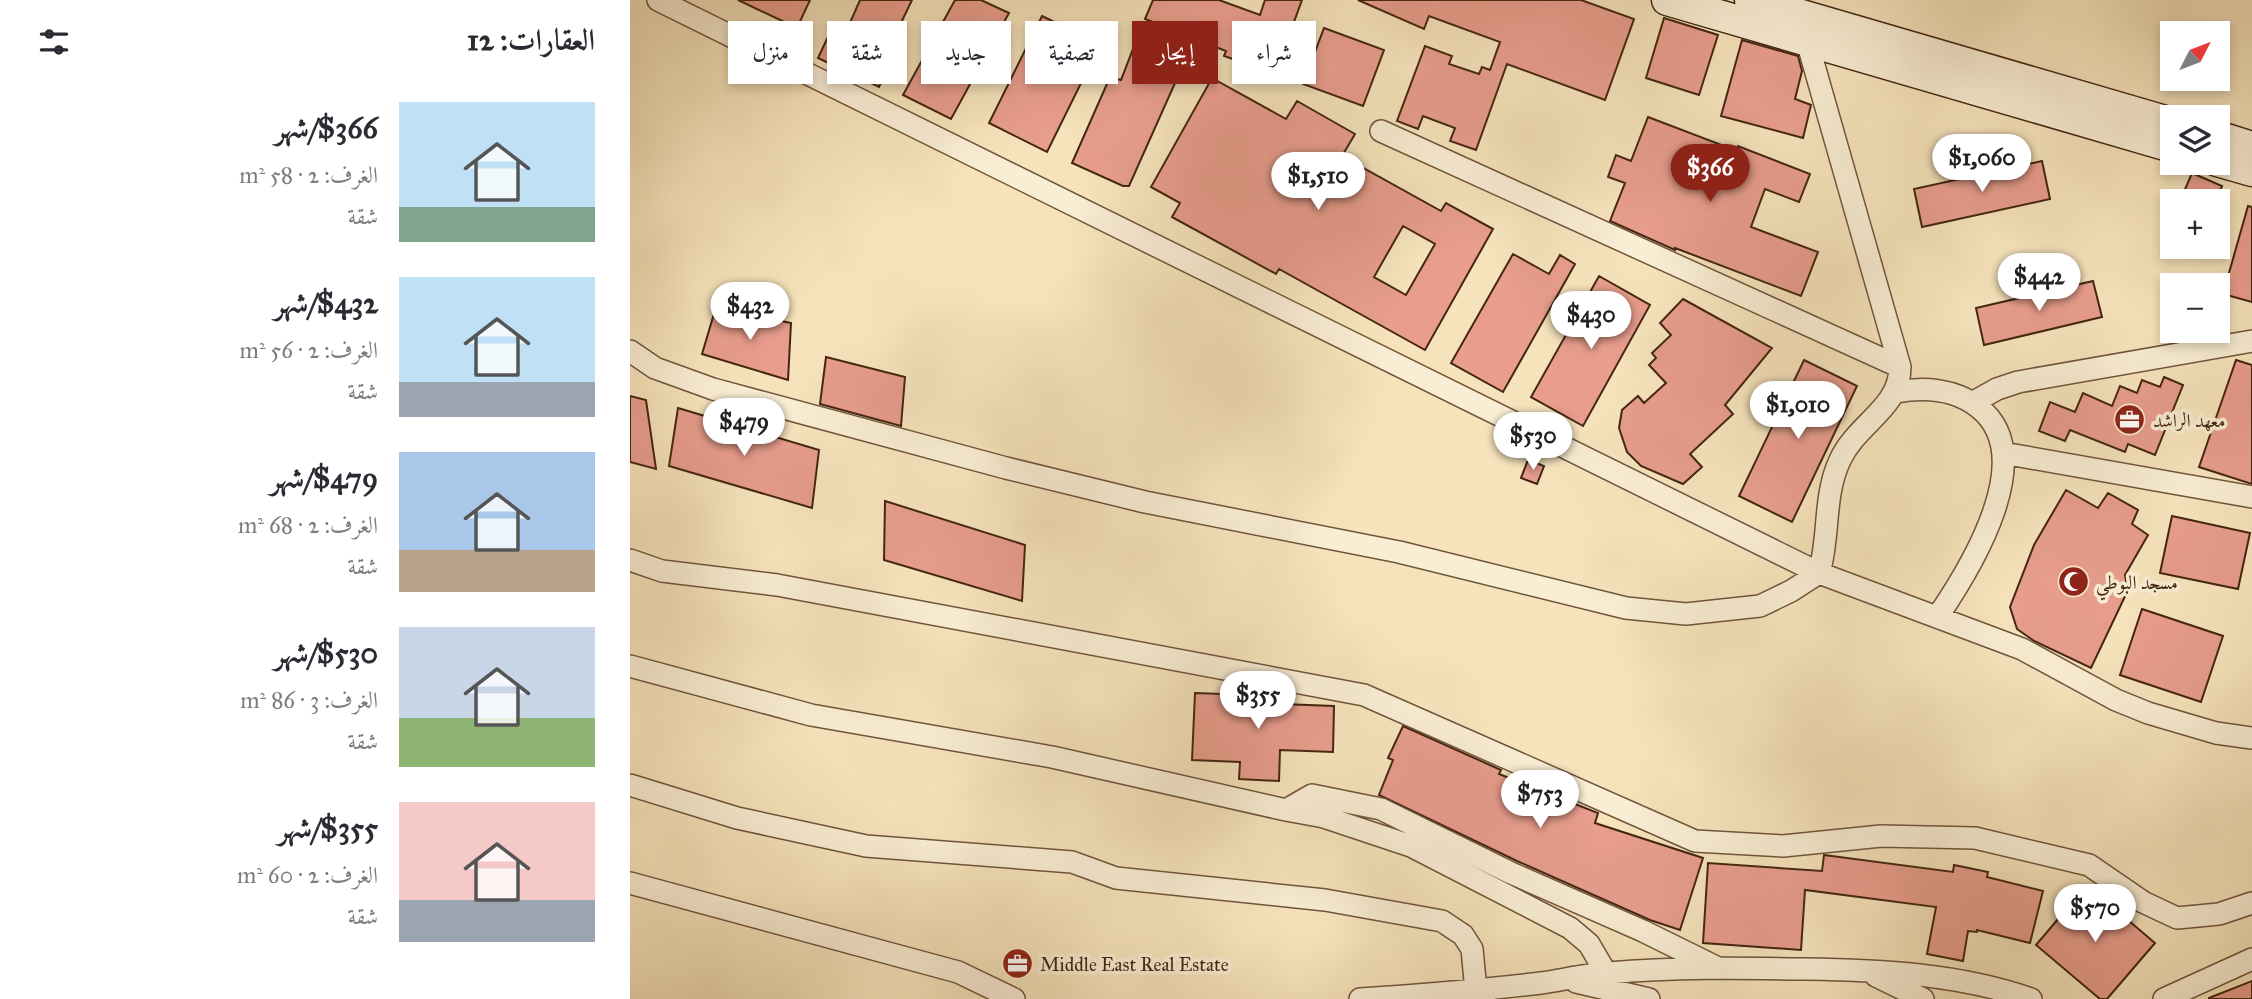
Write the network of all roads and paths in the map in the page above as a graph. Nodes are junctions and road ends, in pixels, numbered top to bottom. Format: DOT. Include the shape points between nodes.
graph roads {
  1 [pos="659,0"];
  2 [pos="1667,0"];
  3 [pos="1750,0"];
  4 [pos="1808,29"];
  5 [pos="2160,120"];
  6 [pos="1381,131"];
  7 [pos="2230,140"];
  8 [pos="2160,143"];
  9 [pos="2252,147"];
  10 [pos="2230,164"];
  11 [pos="2252,171"];
  12 [pos="2252,341"];
  13 [pos="630,351"];
  14 [pos="1900,367"];
  15 [pos="1896,392"];
  16 [pos="1972,403"];
  17 [pos="2003,453"];
  18 [pos="2252,497"];
  19 [pos="630,560"];
  20 [pos="1819,573"];
  21 [pos="1938,616"];
  22 [pos="630,666"];
  23 [pos="2252,738"];
  24 [pos="630,785"];
  25 [pos="1286,810"];
  26 [pos="630,883"];
  27 [pos="2252,903"];
  28 [pos="2252,959"];
  29 [pos="1717,968"];
  30 [pos="1865,970"];
  31 [pos="1606,973"];
  32 [pos="1567,980"];
  33 [pos="1481,995"];
  34 [pos="1014,999"];
  35 [pos="1360,999"];
  36 [pos="1649,999"];
  37 [pos="1923,999"];
  38 [pos="2031,999"];
  39 [pos="2164,999"];
  1 -- 20 [label="street"];
  2 -- 4 [label="street"];
  3 -- 4 [label="street"];
  4 -- 5 [label="street"];
  4 -- 8 [label="street"];
  4 -- 14 [label="street"];
  6 -- 14 [label="street"];
  7 -- 9 [label="street"];
  10 -- 11 [label="street"];
  12 -- 16 [label="street" via="2018,382"];
  13 -- 20 [label="street" via="655,368 713,389 1006,468 1145,502 1399,552 1626,608 1686,614 1760,606"];
  14 -- 15 [label="street"];
  15 -- 16 [label="street" via="1934,390"];
  15 -- 20 [label="street" via="1857,432 1840,459 1830,492"];
  16 -- 17 [label="street" via="1990,420"];
  17 -- 18 [label="street"];
  17 -- 21 [label="street" via="2002,485 1987,528 1966,573"];
  19 -- 27 [label="street" via="662,571 777,585 1364,695 1695,841 1783,846 1881,836 1975,838 2089,865 2143,902 2177,918 2220,914"];
  20 -- 21 [label="street"];
  21 -- 23 [label="street" via="2022,649 2148,713 2216,733"];
  22 -- 25 [label="street" via="811,715 1052,757"];
  24 -- 33 [label="street" via="737,818 866,846 1072,862 1116,878 1325,900 1442,921 1463,935 1472,949"];
  25 -- 29 [label="street" via="1312,795 1381,809"];
  25 -- 31 [label="street" via="1324,817 1411,846 1570,928 1589,944"];
  26 -- 34 [label="street" via="958,972"];
  28 -- 39 [label="street"];
  29 -- 30 [label="street"];
  29 -- 31 [label="street"];
  30 -- 37 [label="street"];
  30 -- 38 [label="street" via="1997,987"];
  31 -- 32 [label="street"];
  32 -- 33 [label="street"];
  32 -- 36 [label="street"];
  33 -- 35 [label="street"];
}
